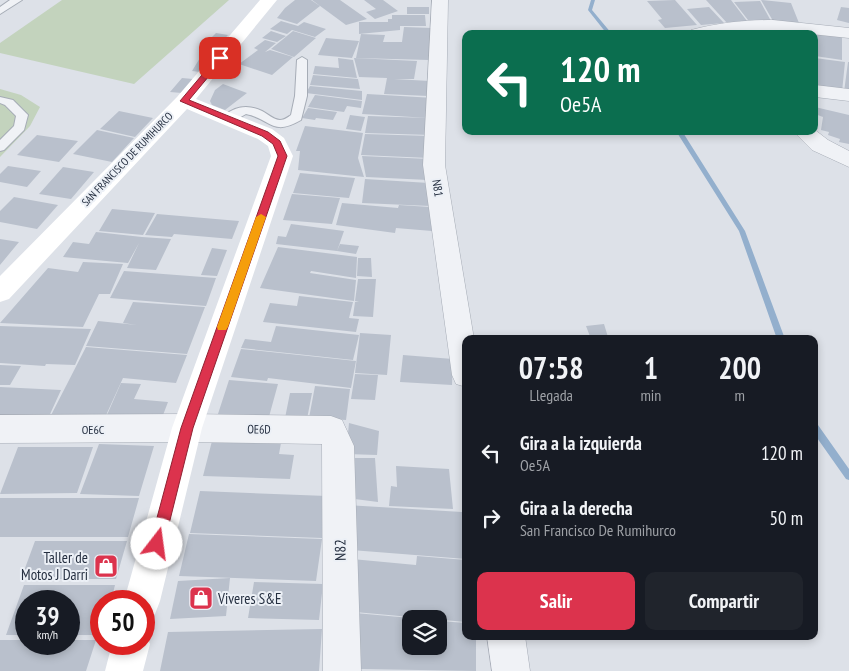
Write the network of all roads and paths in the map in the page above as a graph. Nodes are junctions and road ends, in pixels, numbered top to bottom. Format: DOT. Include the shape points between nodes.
graph roads {
  1 [pos="17,0"];
  2 [pos="269,0"];
  3 [pos="440,0"];
  4 [pos="0,11"];
  5 [pos="710,30"];
  6 [pos="849,32"];
  7 [pos="302,60"];
  8 [pos="818,91"];
  9 [pos="849,95"];
  10 [pos="0,100"];
  11 [pos="184,101"];
  12 [pos="228,119"];
  13 [pos="808,135"];
  14 [pos="0,147"];
  15 [pos="849,160"];
  16 [pos="0,292"];
  17 [pos="462,349"];
  18 [pos="187,428"];
  19 [pos="0,429"];
  20 [pos="331,430"];
  21 [pos="145,590"];
  22 [pos="507,640"];
  23 [pos="128,655"];
  24 [pos="124,671"];
  25 [pos="342,671"];
  26 [pos="511,671"];
  1 -- 4 [label="lane"];
  2 -- 11 [label="main road, SAN FRANCISCO DE RUMIHURCO"];
  3 -- 17 [label="street, N81" via="434,165"];
  5 -- 6 [label="street" via="765,23"];
  7 -- 12 [label="lane" via="297,117 278,124 245,110"];
  8 -- 9 [label="street"];
  10 -- 14 [label="lane" via="9,102 22,115 20,127"];
  11 -- 12 [label="main road"];
  11 -- 16 [label="main road, SAN FRANCISCO DE RUMIHURCO"];
  12 -- 18 [label="main road" via="265,134 277,143 282,156"];
  13 -- 15 [label="street"];
  18 -- 19 [label="street, OE6C"];
  18 -- 20 [label="street, OE6D"];
  18 -- 21 [label="main road"];
  20 -- 25 [label="street, N82" via="338,446"];
  22 -- 26 [label="street"];
  23 -- 24 [label="main road"];
}
